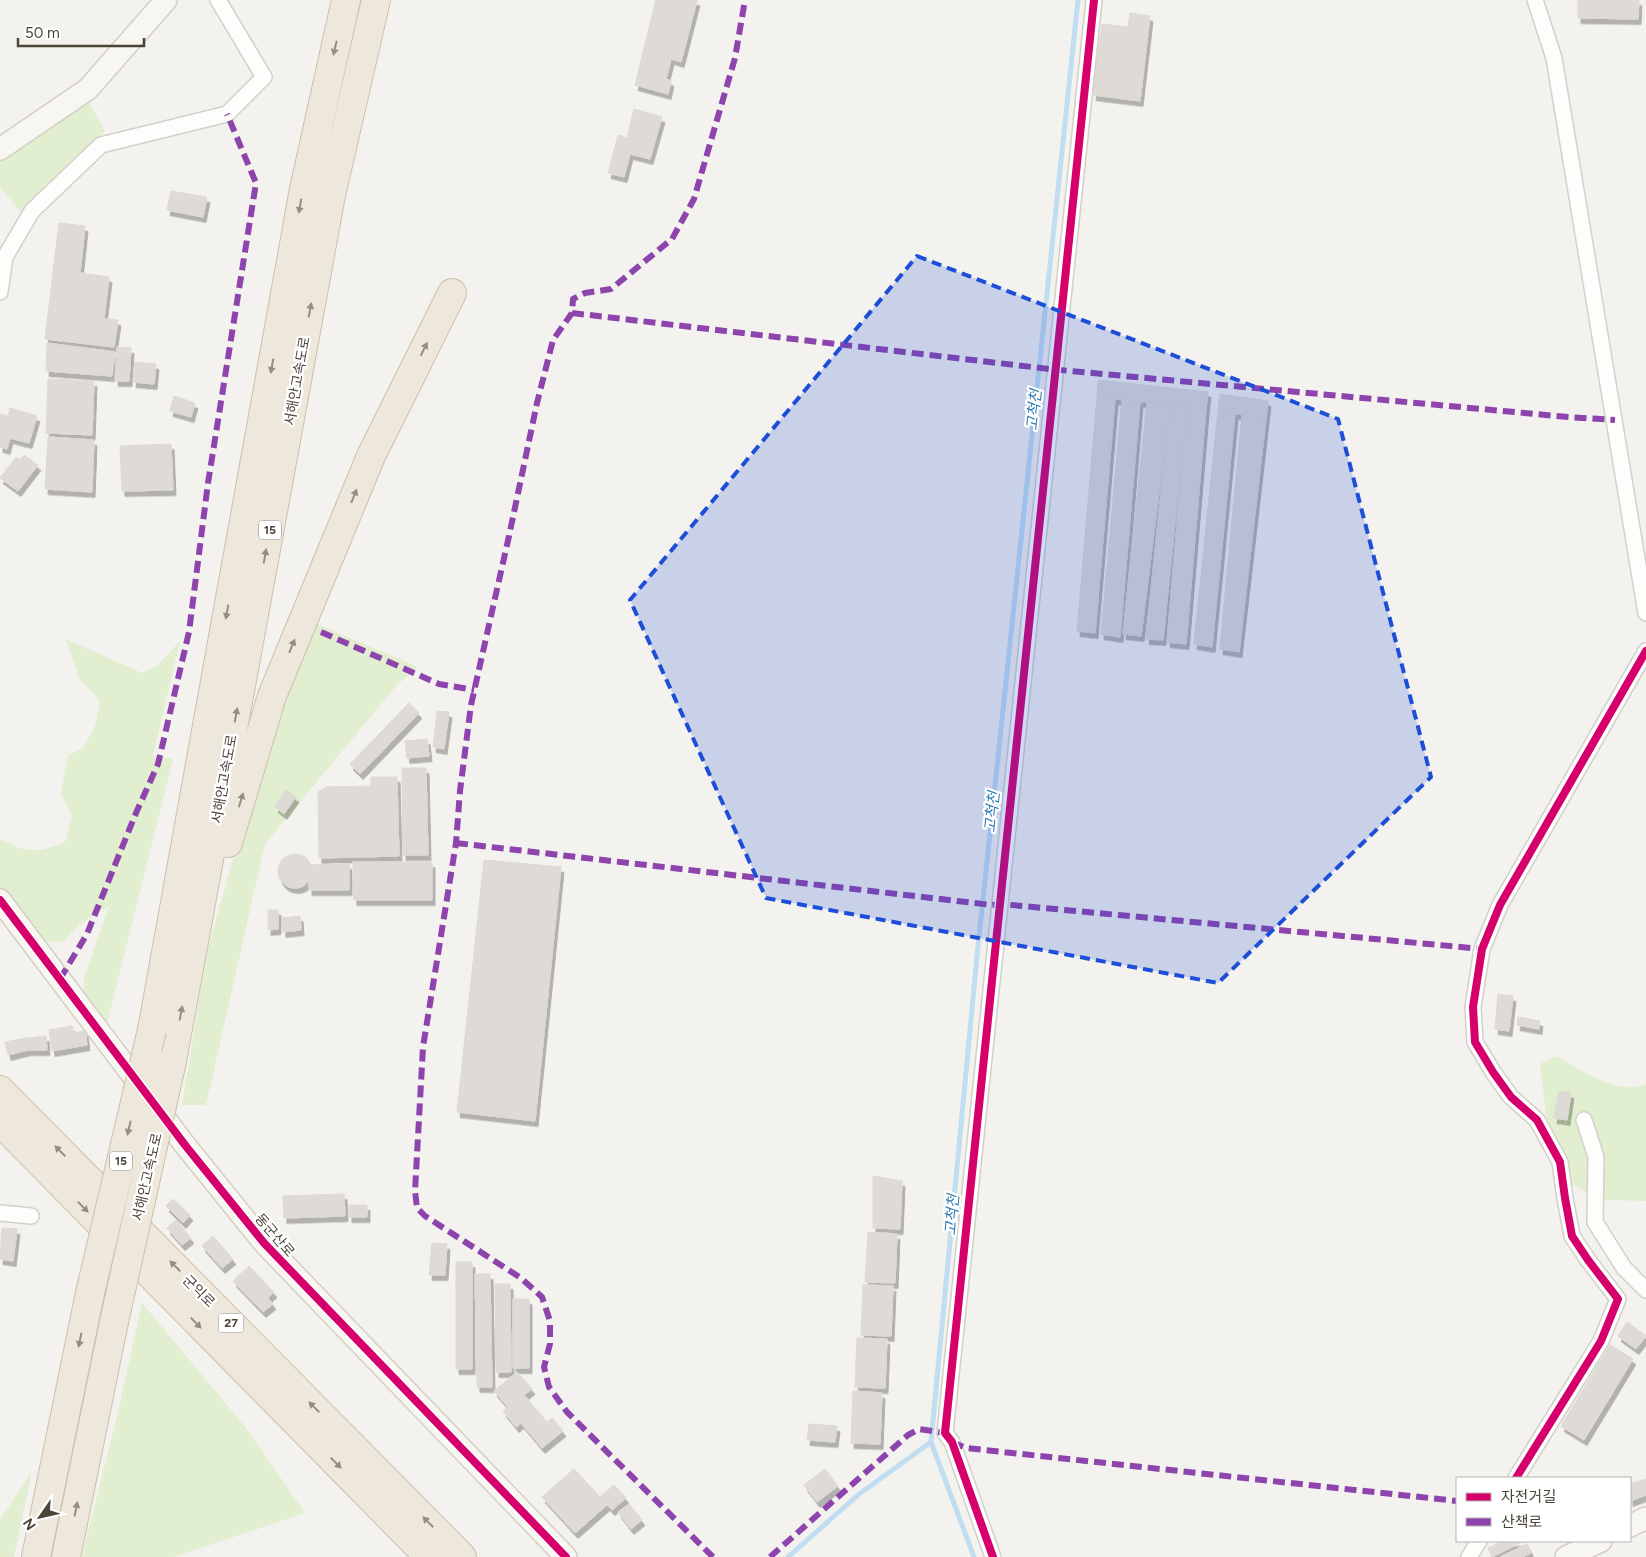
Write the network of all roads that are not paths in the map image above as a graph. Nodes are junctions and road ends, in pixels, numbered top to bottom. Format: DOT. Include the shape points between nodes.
graph roads {
  1 [pos="166,0"];
  2 [pos="218,0"];
  3 [pos="346,0"];
  4 [pos="376,0"];
  5 [pos="1094,0"];
  6 [pos="1535,0"];
  7 [pos="0,149"];
  8 [pos="0,292"];
  9 [pos="452,293"];
  10 [pos="1646,614"];
  11 [pos="1646,651"];
  12 [pos="0,900"];
  13 [pos="187,981"];
  14 [pos="0,1090"];
  15 [pos="1584,1120"];
  16 [pos="0,1122"];
  17 [pos="0,1213"];
  18 [pos="31,1216"];
  19 [pos="1595,1222"];
  20 [pos="1572,1236"];
  21 [pos="1646,1290"];
  22 [pos="1517,1477"];
  23 [pos="1646,1518"];
  24 [pos="1631,1526"];
  25 [pos="1477,1542"];
  26 [pos="1598,1542"];
  27 [pos="36,1557"];
  28 [pos="66,1557"];
  29 [pos="429,1557"];
  30 [pos="462,1557"];
  31 [pos="566,1557"];
  32 [pos="993,1557"];
  33 [pos="1469,1557"];
  34 [pos="1566,1557"];
  1 -- 7 [label="street" via="88,89"];
  2 -- 8 [label="street" via="264,77 227,114 102,145 32,211 5,257"];
  3 -- 27 [label="highway, 서해안고속도로 / 15, one-way, bridge" via="304,189 152,1030 90,1292"];
  13 -- 4 [label="highway, 서해안고속도로 / 15, one-way" via="332,195"];
  5 -- 32 [label="street" via="945,1433 952,1442"];
  6 -- 10 [label="street" via="1554,58"];
  13 -- 9 [label="highway, one-way" via="272,696 371,456"];
  11 -- 20 [label="street" via="1500,905 1482,949 1473,1007 1475,1042 1511,1096 1537,1120 1560,1162"];
  12 -- 31 [label="street, 동군산로" via="185,1145 264,1243"];
  28 -- 13 [label="highway, 서해안고속도로 / 15, one-way, bridge"];
  30 -- 14 [label="highway, 군익로 / 27, one-way"];
  15 -- 19 [label="street" via="1596,1157"];
  16 -- 29 [label="highway, 군익로 / 27, one-way"];
  17 -- 18 [label="street"];
  19 -- 20 [label="street"];
  19 -- 21 [label="street" via="1624,1268"];
  20 -- 22 [label="street" via="1618,1299 1601,1341"];
  23 -- 24 [label="street"];
  25 -- 33 [label="street"];
  26 -- 34 [label="street"];
}
